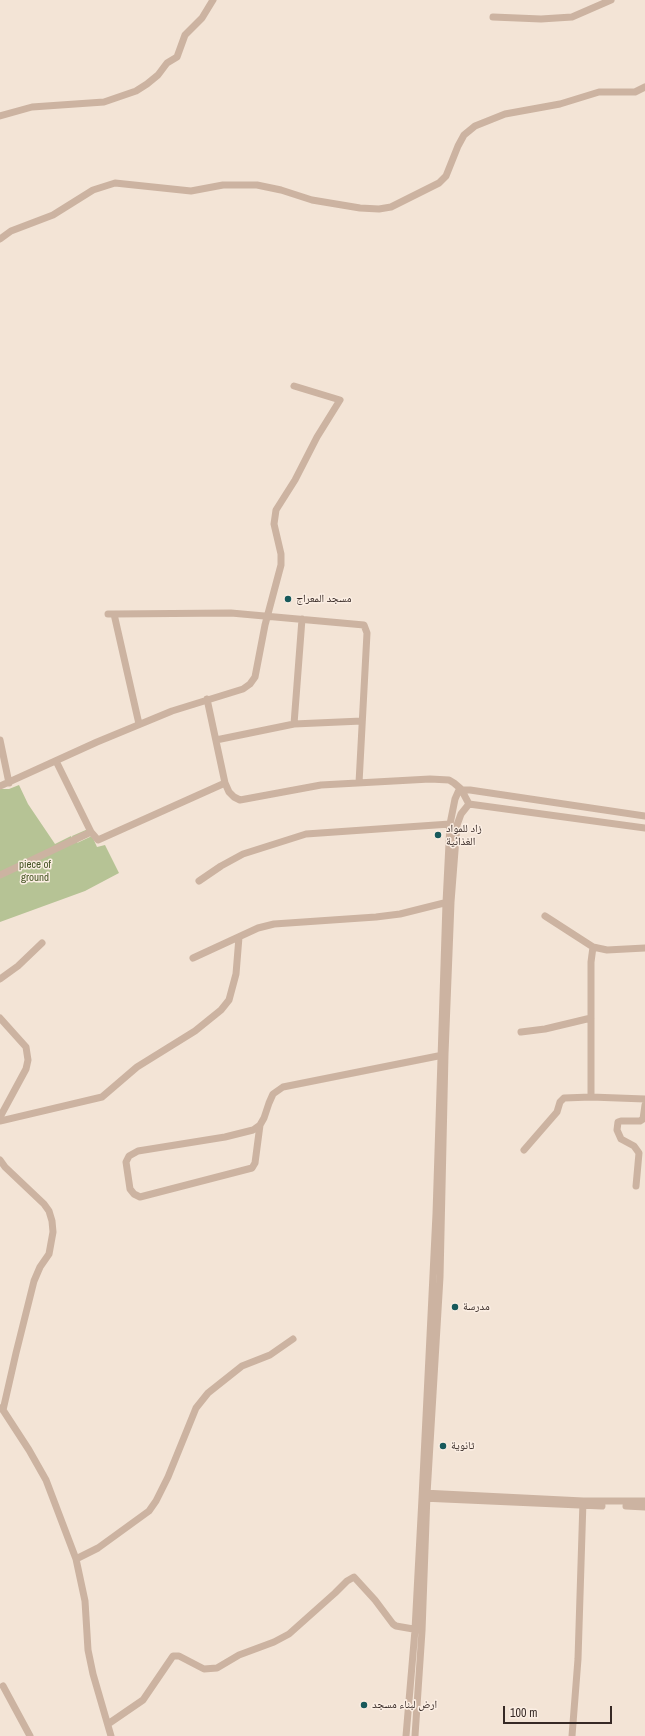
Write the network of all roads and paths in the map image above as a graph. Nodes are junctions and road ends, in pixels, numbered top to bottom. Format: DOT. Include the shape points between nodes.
graph roads {
  1 [pos="213,0"];
  2 [pos="611,0"];
  3 [pos="493,17"];
  4 [pos="645,87"];
  5 [pos="0,116"];
  6 [pos="0,239"];
  7 [pos="294,386"];
  8 [pos="267,616"];
  9 [pos="302,619"];
  10 [pos="207,699"];
  11 [pos="362,721"];
  12 [pos="139,724"];
  13 [pos="294,724"];
  14 [pos="0,740"];
  15 [pos="216,740"];
  16 [pos="56,761"];
  17 [pos="9,783"];
  18 [pos="225,783"];
  19 [pos="359,783"];
  20 [pos="0,786"];
  21 [pos="462,789"];
  22 [pos="469,804"];
  23 [pos="645,816"];
  24 [pos="450,824"];
  25 [pos="645,828"];
  26 [pos="92,832"];
  27 [pos="0,875"];
  28 [pos="199,881"];
  29 [pos="448,902"];
  30 [pos="545,916"];
  31 [pos="239,937"];
  32 [pos="42,943"];
  33 [pos="593,947"];
  34 [pos="645,948"];
  35 [pos="193,958"];
  36 [pos="0,979"];
  37 [pos="0,1018"];
  38 [pos="590,1018"];
  39 [pos="521,1032"];
  40 [pos="443,1055"];
  41 [pos="591,1097"];
  42 [pos="645,1099"];
  43 [pos="645,1105"];
  44 [pos="0,1117"];
  45 [pos="0,1121"];
  46 [pos="260,1125"];
  47 [pos="524,1150"];
  48 [pos="0,1160"];
  49 [pos="636,1186"];
  50 [pos="293,1339"];
  51 [pos="2,1409"];
  52 [pos="424,1496"];
  53 [pos="645,1501"];
  54 [pos="582,1503"];
  55 [pos="645,1507"];
  56 [pos="76,1558"];
  57 [pos="419,1630"];
  58 [pos="3,1686"];
  59 [pos="108,1724"];
  60 [pos="30,1736"];
  61 [pos="111,1736"];
  62 [pos="406,1736"];
  63 [pos="415,1736"];
  64 [pos="572,1736"];
  1 -- 5 [label="street" via="202,18 185,35 177,57 136,91 104,102 32,107"];
  2 -- 3 [label="street" via="572,17"];
  4 -- 6 [label="street" via="635,92 599,92 560,104 505,114 475,126 464,135 446,176 439,183 391,207 379,210 312,200 257,185 224,185 191,191 115,183 93,190 54,215 11,231"];
  7 -- 8 [label="street" via="340,400 276,510 274,524 282,559"];
  8 -- 9 [label="street"];
  8 -- 10 [label="street" via="255,677 250,684 243,689"];
  8 -- 12 [label="street" via="231,613 111,614"];
  9 -- 11 [label="street" via="361,623 366,627"];
  9 -- 13 [label="street"];
  10 -- 12 [label="street"];
  10 -- 15 [label="street"];
  11 -- 13 [label="street"];
  11 -- 19 [label="street"];
  12 -- 16 [label="street"];
  13 -- 15 [label="street"];
  14 -- 17 [label="street"];
  15 -- 18 [label="street"];
  16 -- 17 [label="street"];
  16 -- 26 [label="street"];
  17 -- 20 [label="street"];
  18 -- 19 [label="street" via="229,792 240,800 321,785"];
  18 -- 26 [label="street" via="98,840"];
  19 -- 21 [label="street" via="449,780"];
  21 -- 22 [label="street"];
  21 -- 23 [label="street"];
  21 -- 24 [label="street" via="456,794"];
  22 -- 25 [label="street"];
  22 -- 29 [label="street" via="457,825"];
  24 -- 28 [label="street" via="306,834 243,854"];
  24 -- 29 [label="street"];
  26 -- 27 [label="street"];
  29 -- 31 [label="street" via="400,914 274,924"];
  29 -- 40 [label="street"];
  30 -- 33 [label="street"];
  31 -- 35 [label="street"];
  31 -- 45 [label="street" via="236,974 229,1000 195,1031 137,1067 102,1097"];
  32 -- 36 [label="street"];
  33 -- 34 [label="street" via="607,950"];
  33 -- 38 [label="street"];
  37 -- 44 [label="street" via="26,1046 28,1060 26,1069"];
  38 -- 39 [label="street"];
  38 -- 41 [label="street"];
  40 -- 46 [label="street" via="283,1087 273,1094"];
  40 -- 52 [label="street"];
  41 -- 42 [label="street"];
  41 -- 47 [label="street" via="564,1098 557,1112"];
  43 -- 49 [label="street" via="643,1119 618,1122 617,1130 618,1136 634,1146 639,1153"];
  46 -- 46 [label="street" via="238,1135 138,1150 129,1156 126,1162 130,1189 140,1197 252,1168 255,1163"];
  48 -- 51 [label="street" via="44,1204 52,1221 53,1232 49,1254 34,1281"];
  50 -- 56 [label="street" via="270,1355 242,1366 208,1393 194,1411 168,1477 149,1511 98,1548"];
  51 -- 56 [label="street" via="46,1480"];
  52 -- 54 [label="street"];
  52 -- 57 [label="street"];
  53 -- 54 [label="street"];
  54 -- 55 [label="street"];
  54 -- 64 [label="street" via="578,1660"];
  56 -- 59 [label="street" via="85,1601 88,1650"];
  57 -- 59 [label="street" via="393,1624 354,1577 289,1634 239,1655 217,1668 204,1669 179,1656 173,1656 143,1700"];
  57 -- 62 [label="street"];
  57 -- 63 [label="street"];
  58 -- 60 [label="street"];
  59 -- 61 [label="street"];
}
